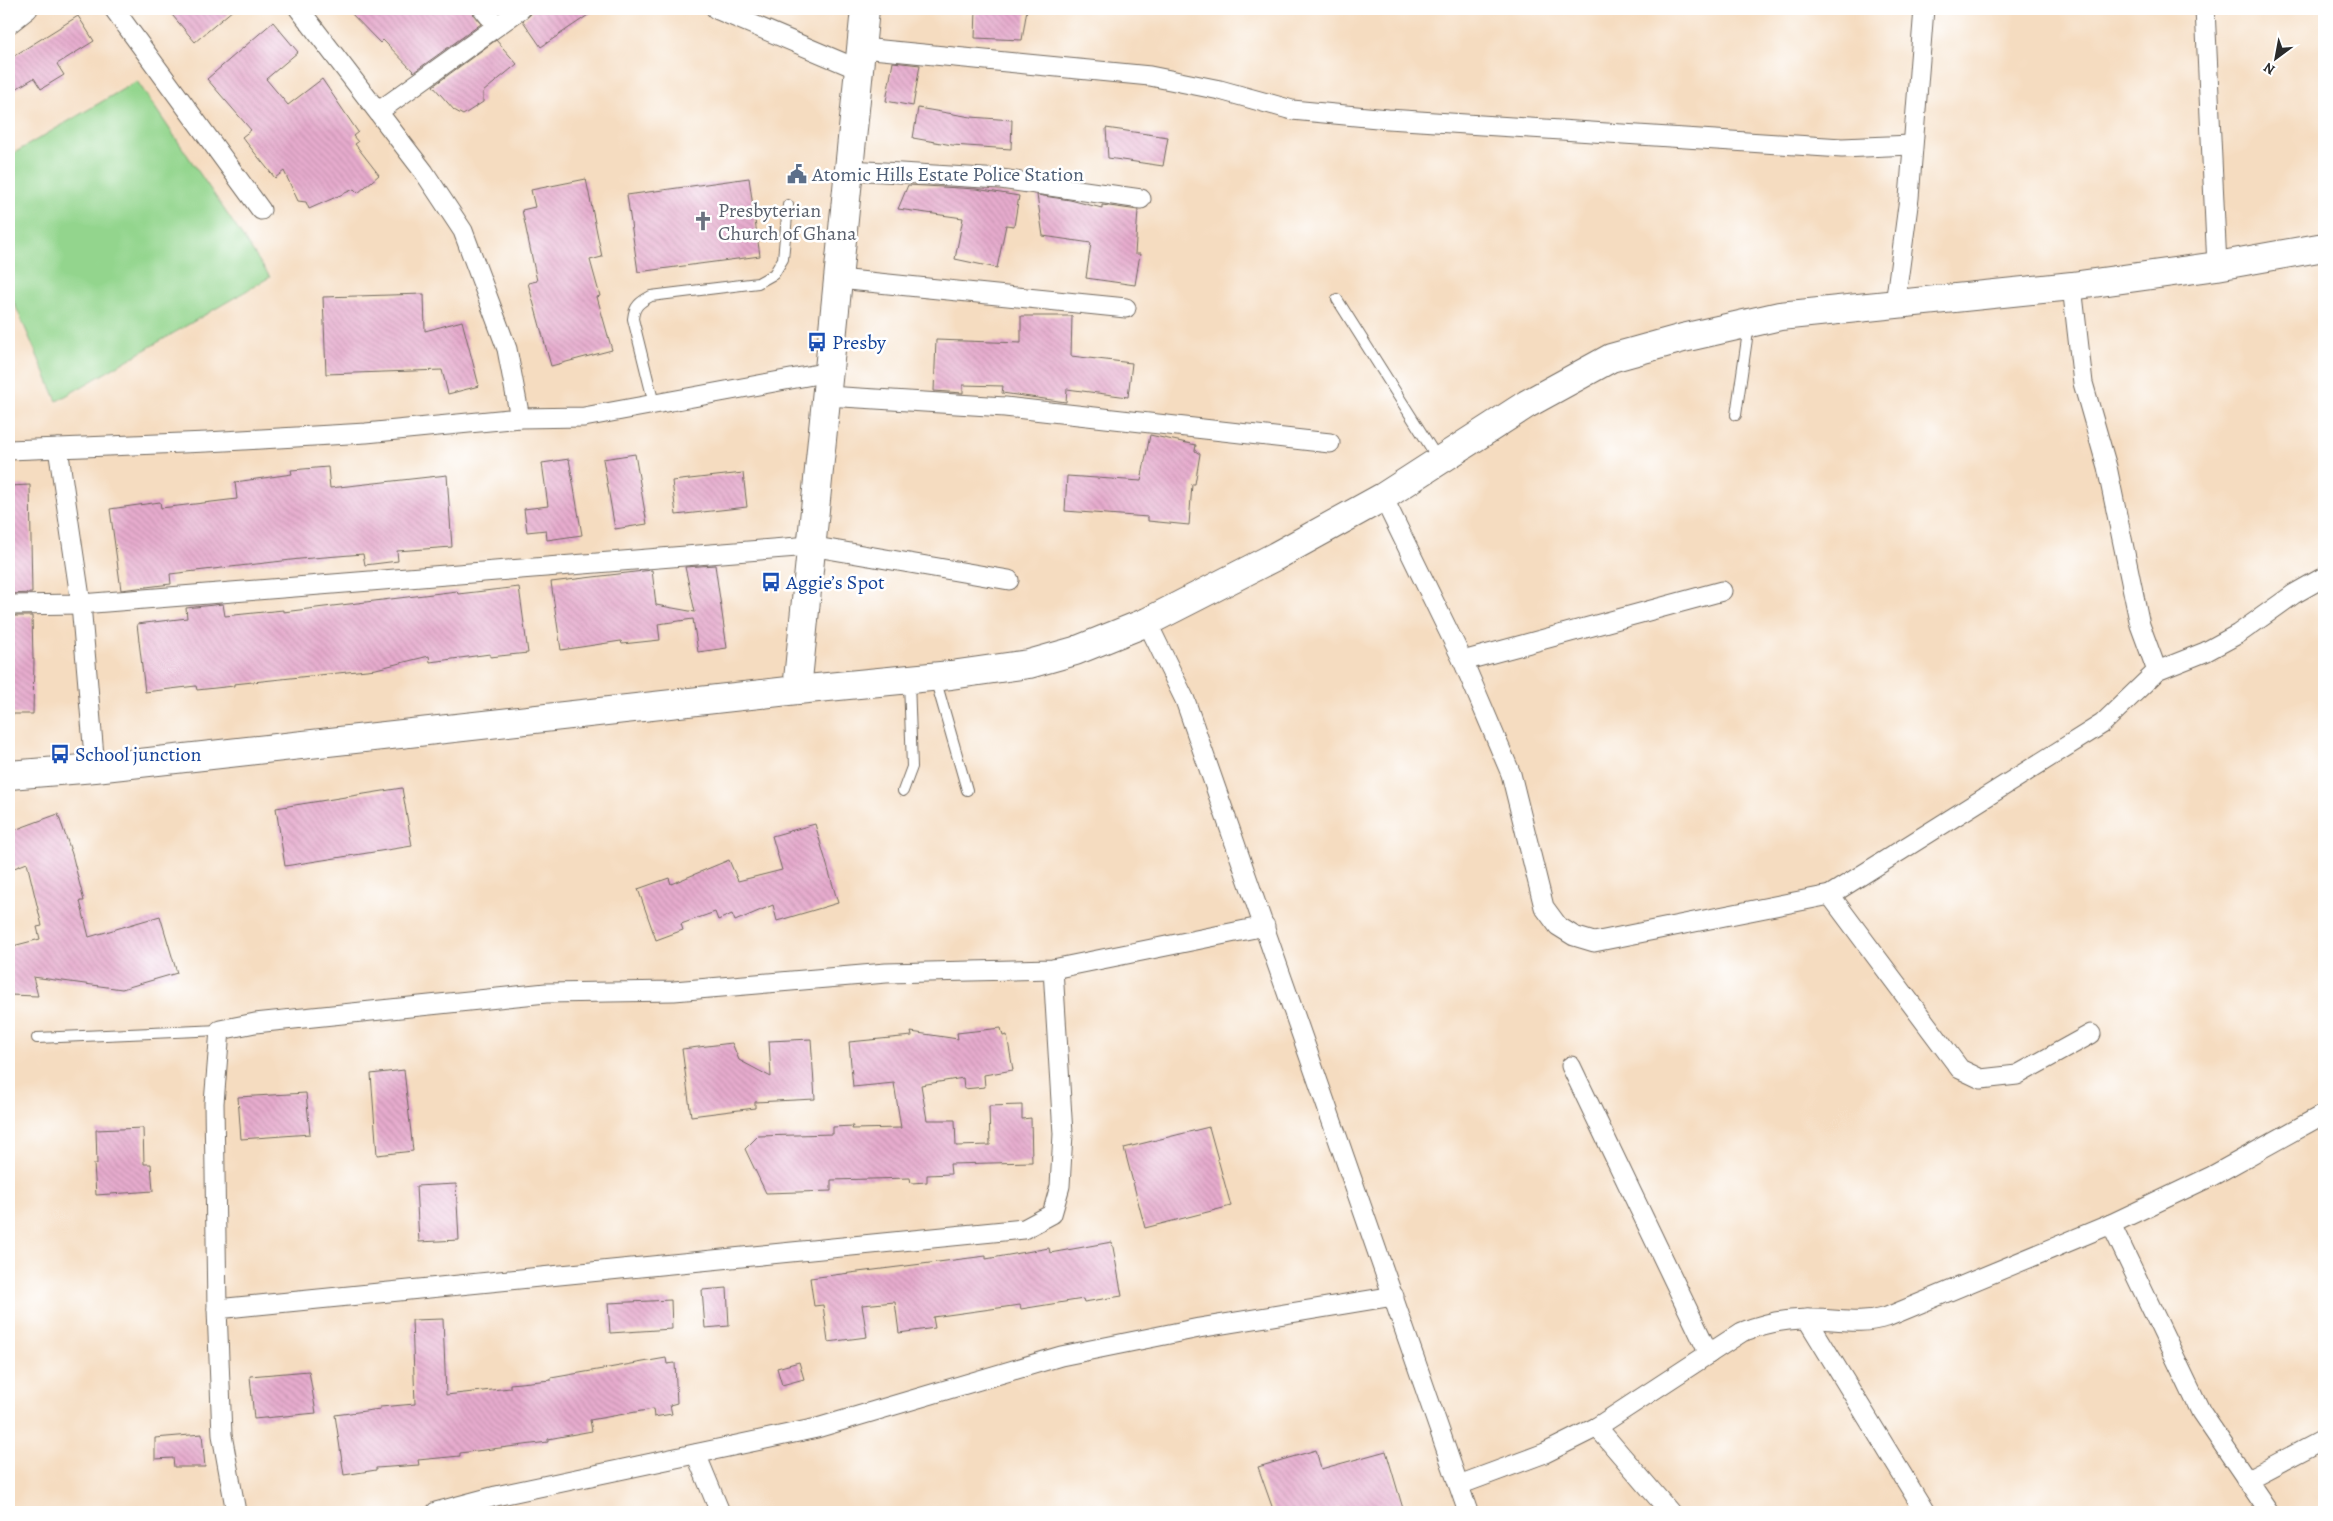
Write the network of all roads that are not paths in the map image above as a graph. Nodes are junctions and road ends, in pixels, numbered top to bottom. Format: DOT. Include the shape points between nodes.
graph roads {
  1 [pos="28,9"];
  2 [pos="114,9"];
  3 [pos="299,9"];
  4 [pos="483,9"];
  5 [pos="521,9"];
  6 [pos="716,9"];
  7 [pos="865,9"];
  8 [pos="1924,9"];
  9 [pos="2205,9"];
  10 [pos="9,24"];
  11 [pos="497,26"];
  12 [pos="861,59"];
  13 [pos="379,112"];
  14 [pos="1911,145"];
  15 [pos="850,170"];
  16 [pos="1141,199"];
  17 [pos="788,205"];
  18 [pos="261,210"];
  19 [pos="2324,247"];
  20 [pos="2217,266"];
  21 [pos="839,279"];
  22 [pos="2072,286"];
  23 [pos="1337,299"];
  24 [pos="1895,304"];
  25 [pos="1126,308"];
  26 [pos="1750,323"];
  27 [pos="828,384"];
  28 [pos="654,404"];
  29 [pos="1736,415"];
  30 [pos="520,418"];
  31 [pos="1330,443"];
  32 [pos="58,448"];
  33 [pos="9,450"];
  34 [pos="1438,460"];
  35 [pos="1384,497"];
  36 [pos="810,546"];
  37 [pos="2324,577"];
  38 [pos="1009,580"];
  39 [pos="1722,591"];
  40 [pos="81,604"];
  41 [pos="9,606"];
  42 [pos="1147,622"];
  43 [pos="1463,661"];
  44 [pos="2157,671"];
  45 [pos="922,677"];
  46 [pos="797,690"];
  47 [pos="95,768"];
  48 [pos="9,775"];
  49 [pos="967,790"];
  50 [pos="903,791"];
  51 [pos="1830,895"];
  52 [pos="1265,926"];
  53 [pos="1053,969"];
  54 [pos="220,1030"];
  55 [pos="2091,1034"];
  56 [pos="37,1038"];
  57 [pos="1571,1066"];
  58 [pos="2324,1114"];
  59 [pos="2111,1224"];
  60 [pos="1394,1296"];
  61 [pos="217,1309"];
  62 [pos="1807,1319"];
  63 [pos="1709,1354"];
  64 [pos="1597,1427"];
  65 [pos="2324,1439"];
  66 [pos="696,1454"];
  67 [pos="2246,1480"];
  68 [pos="1459,1485"];
  69 [pos="482,1506"];
  70 [pos="236,1512"];
  71 [pos="436,1512"];
  72 [pos="720,1512"];
  73 [pos="1468,1512"];
  74 [pos="1670,1512"];
  75 [pos="1925,1512"];
  76 [pos="2269,1512"];
  1 -- 10 [label="street"];
  2 -- 18 [label="street"];
  3 -- 13 [label="street"];
  4 -- 11 [label="street"];
  5 -- 11 [label="street"];
  6 -- 12 [label="street"];
  7 -- 12 [label="street"];
  8 -- 14 [label="street"];
  9 -- 20 [label="street"];
  11 -- 13 [label="street"];
  12 -- 14 [label="street" via="1150,76 1220,90 1292,110 1388,119 1842,148"];
  12 -- 15 [label="street"];
  13 -- 30 [label="street" via="463,232 507,349"];
  14 -- 24 [label="street" via="1909,198"];
  15 -- 16 [label="street" via="1001,179"];
  15 -- 21 [label="street"];
  17 -- 28 [label="lane" via="783,259 774,274 758,283 652,296 639,303 633,319"];
  19 -- 20 [label="street"];
  20 -- 22 [label="street"];
  21 -- 25 [label="street"];
  21 -- 27 [label="street"];
  22 -- 24 [label="street"];
  22 -- 44 [label="street" via="2083,383 2106,467 2140,625"];
  23 -- 34 [label="lane"];
  24 -- 26 [label="street" via="1780,316"];
  26 -- 29 [label="lane"];
  26 -- 34 [label="street" via="1611,358 1527,404"];
  27 -- 28 [label="street"];
  27 -- 31 [label="street"];
  27 -- 36 [label="street"];
  28 -- 30 [label="street" via="584,417"];
  30 -- 32 [label="street" via="366,433"];
  32 -- 33 [label="street"];
  32 -- 40 [label="street"];
  34 -- 35 [label="street"];
  35 -- 42 [label="street"];
  35 -- 43 [label="street"];
  36 -- 38 [label="street"];
  36 -- 40 [label="street"];
  36 -- 46 [label="street"];
  37 -- 44 [label="street" via="2238,634 2205,652"];
  39 -- 43 [label="street"];
  40 -- 41 [label="street"];
  40 -- 47 [label="street"];
  42 -- 45 [label="street" via="1075,652 1029,664"];
  42 -- 52 [label="street" via="1185,700"];
  43 -- 51 [label="street" via="1511,774 1544,907 1558,926 1574,936 1594,942"];
  44 -- 51 [label="street" via="2102,724"];
  45 -- 46 [label="street"];
  45 -- 49 [label="lane"];
  45 -- 50 [label="lane" via="912,767"];
  46 -- 47 [label="street"];
  47 -- 48 [label="street"];
  51 -- 55 [label="street" via="1960,1068 1981,1079 2017,1075"];
  52 -- 53 [label="street"];
  52 -- 60 [label="street"];
  53 -- 54 [label="street" via="886,973 674,991 546,993 264,1022"];
  53 -- 61 [label="street" via="1063,1134 1060,1186 1052,1214 1024,1229"];
  54 -- 56 [label="lane"];
  54 -- 61 [label="street" via="214,1103"];
  57 -- 63 [label="street"];
  58 -- 59 [label="street" via="2212,1176"];
  59 -- 62 [label="street" via="1887,1317 1869,1322"];
  59 -- 67 [label="street" via="2201,1412"];
  60 -- 66 [label="street" via="1199,1328 1061,1356 817,1428"];
  60 -- 68 [label="street"];
  61 -- 70 [label="street" via="222,1435"];
  62 -- 63 [label="street" via="1757,1326 1728,1340"];
  62 -- 75 [label="street"];
  63 -- 64 [label="street"];
  64 -- 68 [label="street" via="1545,1453"];
  64 -- 74 [label="street"];
  65 -- 67 [label="street"];
  66 -- 69 [label="street"];
  66 -- 72 [label="street"];
  67 -- 76 [label="street"];
  68 -- 73 [label="street"];
  69 -- 71 [label="street"];
}
